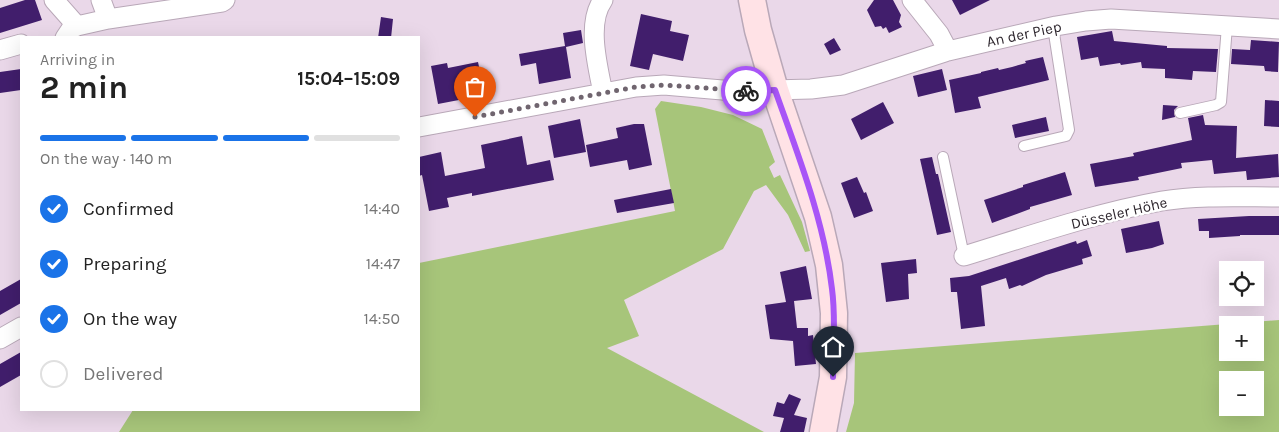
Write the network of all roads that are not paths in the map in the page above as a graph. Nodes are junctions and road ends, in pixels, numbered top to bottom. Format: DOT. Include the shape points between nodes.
graph roads {
  1 [pos="54,0"];
  2 [pos="101,0"];
  3 [pos="225,0"];
  4 [pos="603,0"];
  5 [pos="752,0"];
  6 [pos="912,0"];
  7 [pos="108,18"];
  8 [pos="1227,26"];
  9 [pos="1053,27"];
  10 [pos="1279,29"];
  11 [pos="71,32"];
  12 [pos="20,44"];
  13 [pos="0,50"];
  14 [pos="948,51"];
  15 [pos="775,90"];
  16 [pos="603,93"];
  17 [pos="1180,113"];
  18 [pos="420,127"];
  19 [pos="1024,146"];
  20 [pos="943,157"];
  21 [pos="1279,197"];
  22 [pos="964,256"];
  23 [pos="20,328"];
  24 [pos="0,339"];
  25 [pos="823,432"];
  1 -- 11 [label="street"];
  2 -- 7 [label="street"];
  3 -- 7 [label="street"];
  4 -- 16 [label="street" via="596,22 594,47"];
  5 -- 15 [label="main road"];
  6 -- 14 [label="street"];
  7 -- 11 [label="street"];
  8 -- 9 [label="street, An der Piep" via="1111,19"];
  8 -- 10 [label="street, An der Piep"];
  8 -- 17 [label="lane" via="1221,102"];
  9 -- 14 [label="street, An der Piep"];
  9 -- 19 [label="lane" via="1069,130 1066,136"];
  12 -- 13 [label="street"];
  14 -- 15 [label="street, An der Piep" via="842,85"];
  15 -- 16 [label="street, An der Piep" via="734,91 664,85"];
  15 -- 25 [label="main road" via="818,217 832,290 833,377"];
  16 -- 18 [label="street, An der Piep"];
  20 -- 22 [label="lane"];
  21 -- 22 [label="street, Düsseler Höhe" via="1200,197 1162,201"];
  23 -- 24 [label="street"];
}
